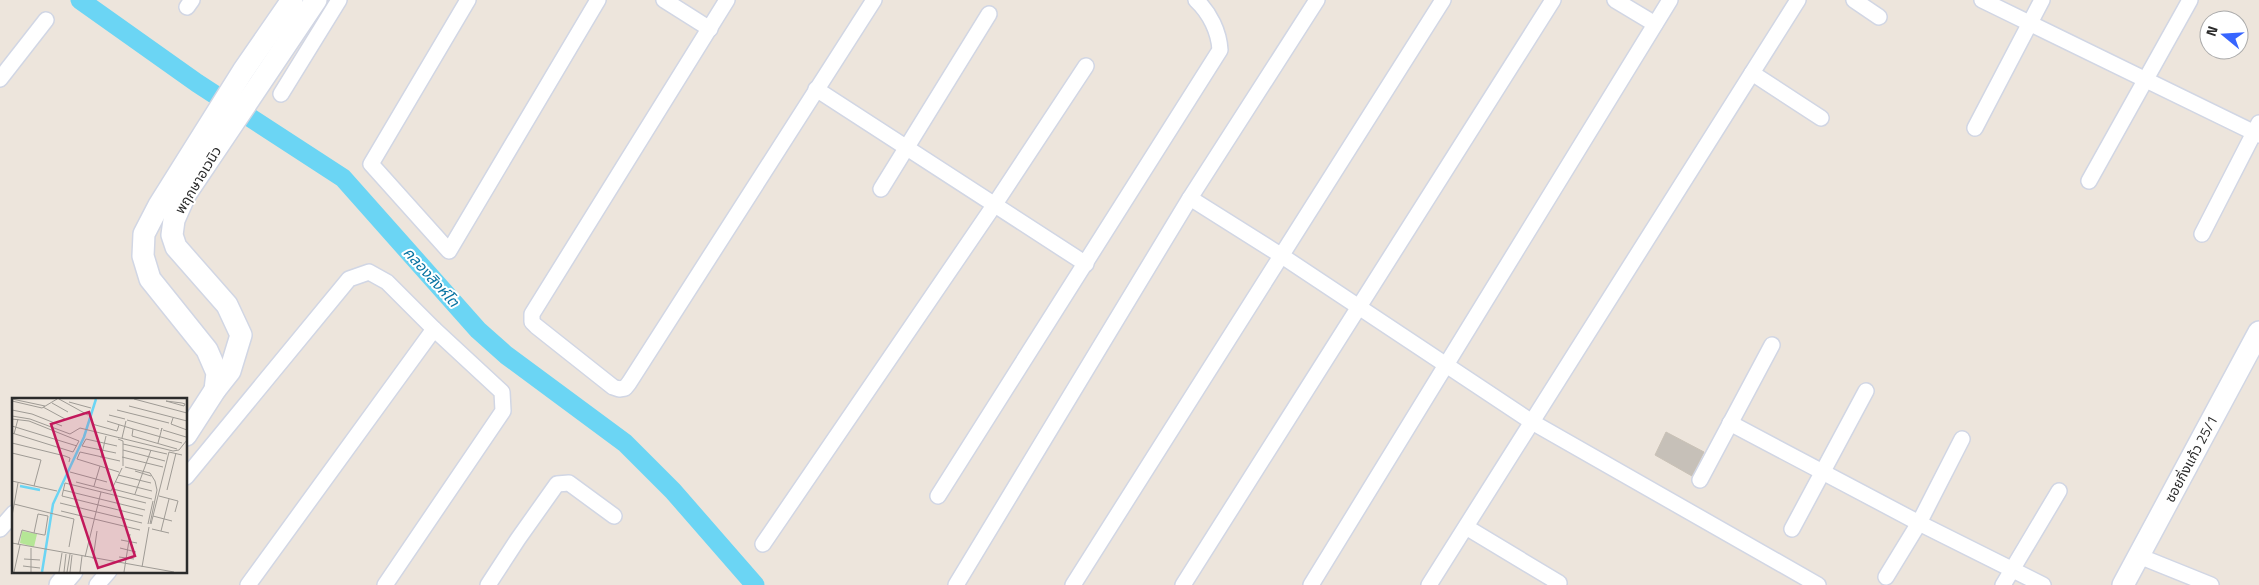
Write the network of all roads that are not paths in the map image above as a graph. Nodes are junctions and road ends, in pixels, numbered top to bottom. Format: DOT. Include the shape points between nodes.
graph roads {
  1 [pos="316,0"];
  2 [pos="339,0"];
  3 [pos="468,0"];
  4 [pos="598,0"];
  5 [pos="664,0"];
  6 [pos="727,0"];
  7 [pos="874,0"];
  8 [pos="1317,0"];
  9 [pos="1443,0"];
  10 [pos="1553,0"];
  11 [pos="1615,0"];
  12 [pos="1670,0"];
  13 [pos="1798,0"];
  14 [pos="1854,0"];
  15 [pos="1982,0"];
  16 [pos="2042,0"];
  17 [pos="2190,0"];
  18 [pos="1202,2"];
  19 [pos="287,6"];
  20 [pos="989,14"];
  21 [pos="1879,17"];
  22 [pos="46,20"];
  23 [pos="2029,23"];
  24 [pos="1655,24"];
  25 [pos="710,29"];
  26 [pos="1086,66"];
  27 [pos="1752,73"];
  28 [pos="0,79"];
  29 [pos="2145,79"];
  30 [pos="816,89"];
  31 [pos="281,94"];
  32 [pos="1822,118"];
  33 [pos="1975,128"];
  34 [pos="2257,130"];
  35 [pos="906,146"];
  36 [pos="185,180"];
  37 [pos="2089,181"];
  38 [pos="881,189"];
  39 [pos="1190,198"];
  40 [pos="995,204"];
  41 [pos="2202,234"];
  42 [pos="1282,256"];
  43 [pos="1086,264"];
  44 [pos="1358,308"];
  45 [pos="434,329"];
  46 [pos="2259,332"];
  47 [pos="1772,346"];
  48 [pos="1445,365"];
  49 [pos="215,390"];
  50 [pos="1866,391"];
  51 [pos="1532,422"];
  52 [pos="1730,423"];
  53 [pos="188,432"];
  54 [pos="1962,439"];
  55 [pos="1824,472"];
  56 [pos="188,475"];
  57 [pos="1700,480"];
  58 [pos="2059,491"];
  59 [pos="938,496"];
  60 [pos="12,515"];
  61 [pos="614,516"];
  62 [pos="1919,523"];
  63 [pos="1466,527"];
  64 [pos="0,529"];
  65 [pos="1792,529"];
  66 [pos="764,544"];
  67 [pos="2139,556"];
  68 [pos="2011,570"];
  69 [pos="71,572"];
  70 [pos="108,572"];
  71 [pos="1886,577"];
  72 [pos="1559,583"];
  73 [pos="60,585"];
  74 [pos="97,585"];
  75 [pos="248,585"];
  76 [pos="385,585"];
  77 [pos="488,585"];
  78 [pos="956,585"];
  79 [pos="1073,585"];
  80 [pos="1183,585"];
  81 [pos="1311,585"];
  82 [pos="1428,585"];
  83 [pos="1818,585"];
  84 [pos="2003,585"];
  85 [pos="2043,585"];
  86 [pos="2124,585"];
  87 [pos="2211,585"];
  1 -- 36 [label="street, พฤกษาอเวนิว"];
  2 -- 31 [label="street"];
  3 -- 4 [label="street" via="371,164 449,251"];
  5 -- 25 [label="street"];
  6 -- 25 [label="street"];
  7 -- 30 [label="street"];
  8 -- 39 [label="street"];
  9 -- 42 [label="street"];
  10 -- 44 [label="street"];
  11 -- 24 [label="street"];
  12 -- 24 [label="street"];
  13 -- 27 [label="street"];
  14 -- 21 [label="street"];
  15 -- 23 [label="street"];
  16 -- 23 [label="street"];
  17 -- 29 [label="street"];
  18 -- 43 [label="street" via="1219,35 1220,50"];
  19 -- 36 [label="street, พฤกษาอเวนิว"];
  20 -- 35 [label="street"];
  22 -- 28 [label="street"];
  23 -- 29 [label="street"];
  23 -- 33 [label="street"];
  24 -- 48 [label="street"];
  25 -- 30 [label="street" via="532,314 532,322 536,326 613,387 625,388 629,383"];
  26 -- 40 [label="street"];
  27 -- 32 [label="street"];
  27 -- 51 [label="street"];
  29 -- 34 [label="street"];
  29 -- 37 [label="street"];
  30 -- 35 [label="street"];
  34 -- 41 [label="street"];
  35 -- 38 [label="street"];
  35 -- 40 [label="street"];
  36 -- 49 [label="street, พฤกษาอเวนิว" via="174,220 172,235 176,247 227,304 241,335 230,371"];
  36 -- 49 [label="street, พฤกษาอเวนิว" via="158,204 144,234 143,256 150,279 206,350 217,373"];
  39 -- 42 [label="street"];
  39 -- 78 [label="street"];
  40 -- 43 [label="street"];
  40 -- 66 [label="street"];
  42 -- 44 [label="street"];
  42 -- 79 [label="street"];
  43 -- 59 [label="street"];
  44 -- 48 [label="street"];
  44 -- 80 [label="street"];
  45 -- 56 [label="street" via="387,282 370,272 349,279"];
  45 -- 75 [label="street"];
  45 -- 76 [label="street" via="502,392 503,411"];
  46 -- 67 [label="street, ซอยกิ่งแก้ว 25/1"];
  47 -- 52 [label="street"];
  48 -- 51 [label="street"];
  48 -- 81 [label="street"];
  49 -- 53 [label="street, พฤกษาอเวนิว"];
  50 -- 55 [label="street"];
  51 -- 63 [label="street"];
  51 -- 83 [label="street"];
  52 -- 55 [label="street"];
  52 -- 57 [label="street"];
  54 -- 62 [label="street"];
  55 -- 62 [label="street"];
  55 -- 65 [label="street"];
  58 -- 68 [label="street"];
  60 -- 64 [label="street"];
  61 -- 77 [label="street" via="569,483 558,484"];
  62 -- 68 [label="street"];
  62 -- 71 [label="street"];
  63 -- 72 [label="street"];
  63 -- 82 [label="street"];
  67 -- 86 [label="street, ซอยกิ่งแก้ว 25/1"];
  67 -- 87 [label="street"];
  68 -- 84 [label="street"];
  68 -- 85 [label="street"];
  69 -- 73 [label="street"];
  70 -- 74 [label="street"];
}
